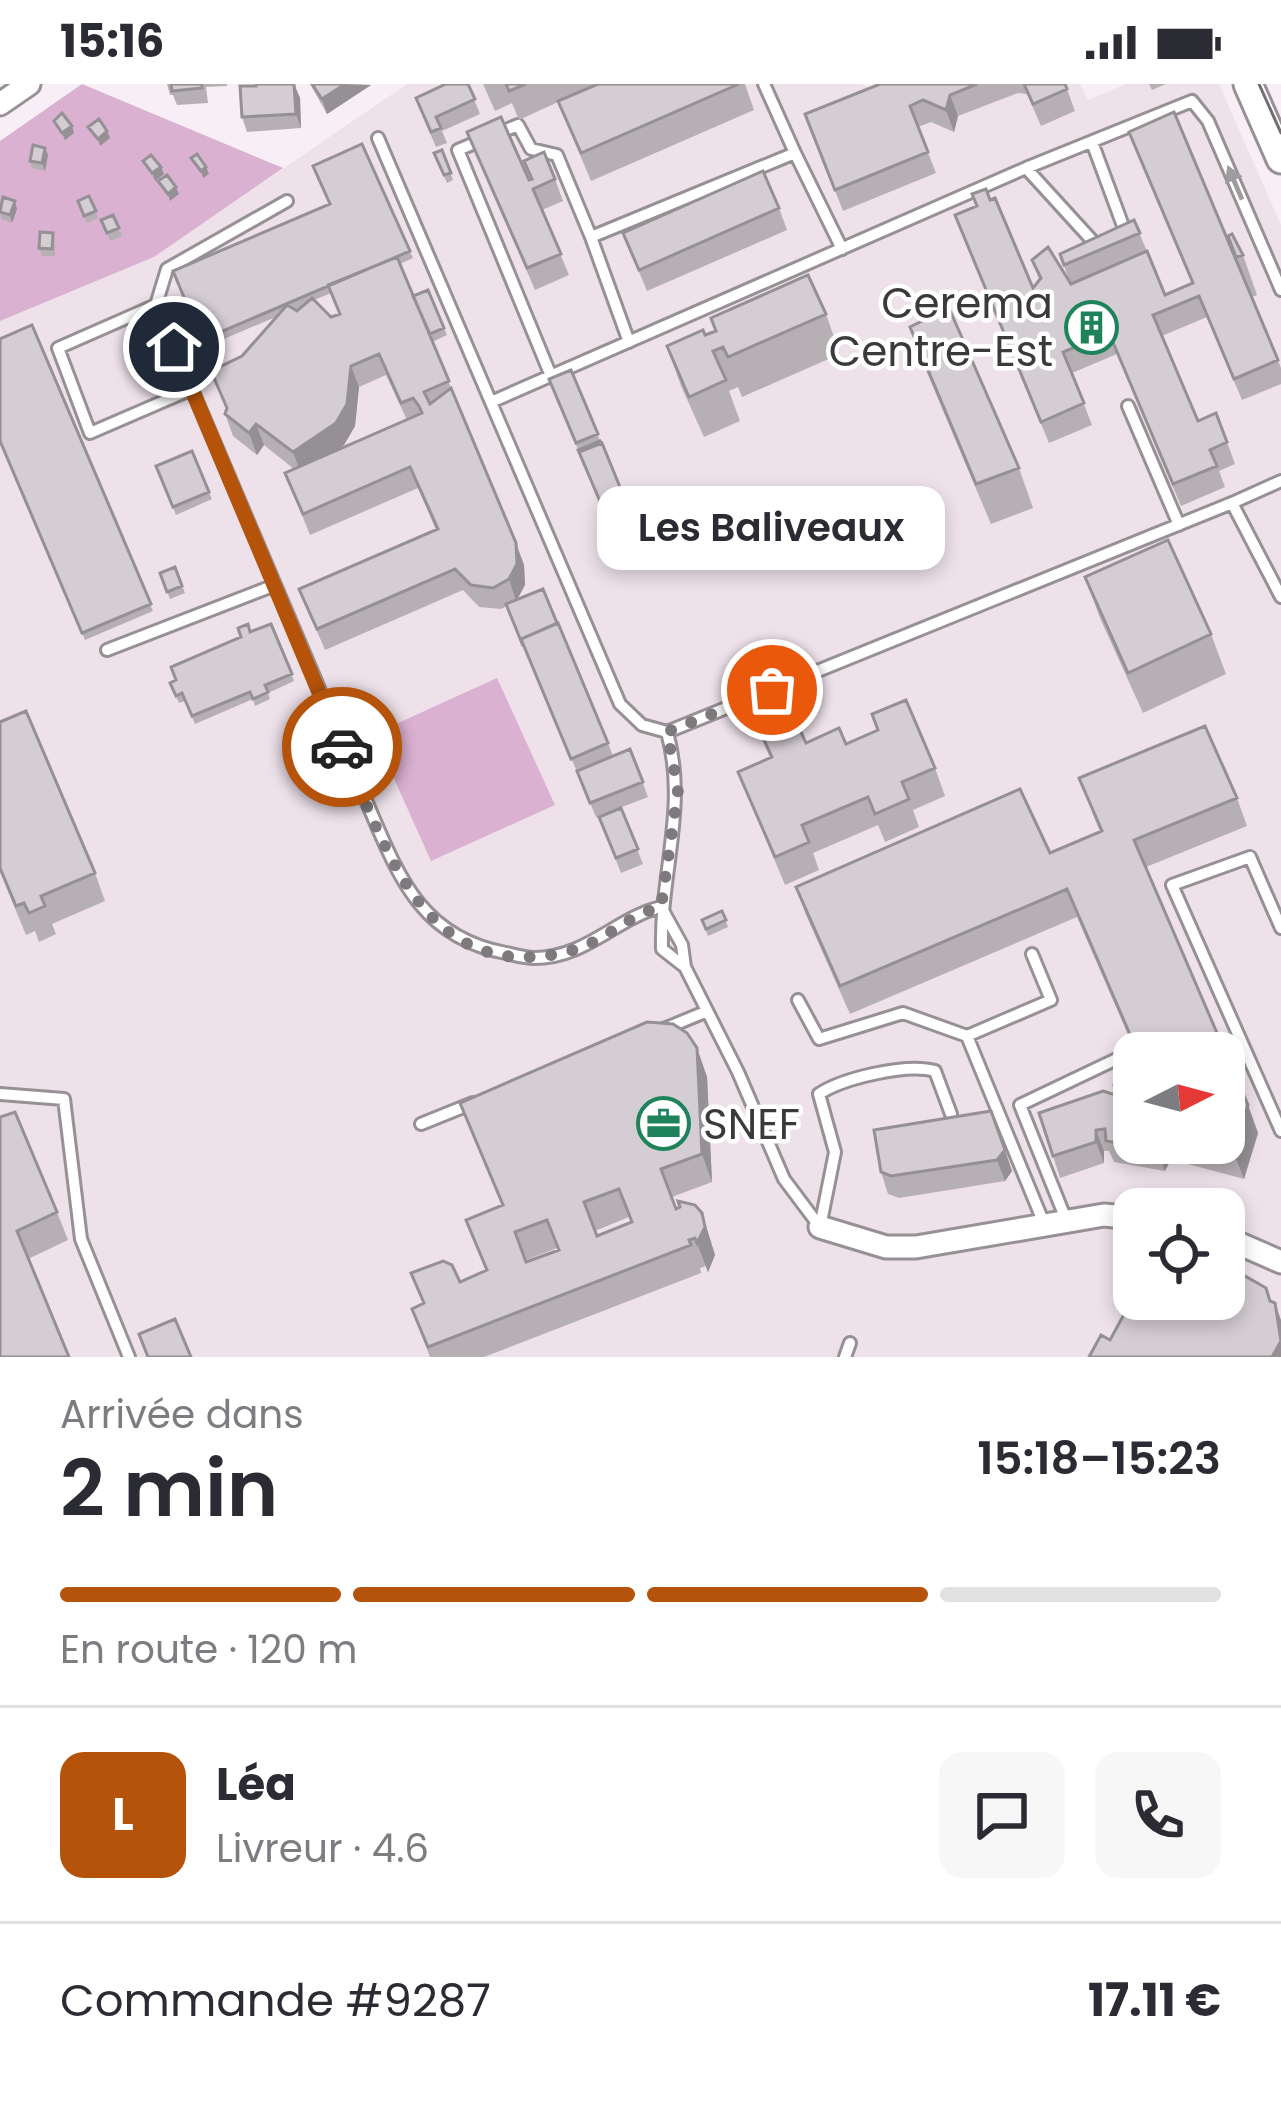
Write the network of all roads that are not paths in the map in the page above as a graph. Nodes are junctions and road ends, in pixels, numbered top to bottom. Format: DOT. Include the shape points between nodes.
graph roads {
  1 [pos="29,84"];
  2 [pos="764,84"];
  3 [pos="1248,84"];
  4 [pos="0,104"];
  5 [pos="378,138"];
  6 [pos="1092,142"];
  7 [pos="794,153"];
  8 [pos="1281,158"];
  9 [pos="1025,169"];
  10 [pos="287,201"];
  11 [pos="591,237"];
  12 [pos="1124,246"];
  13 [pos="842,249"];
  14 [pos="1105,255"];
  15 [pos="1281,290"];
  16 [pos="157,305"];
  17 [pos="628,342"];
  18 [pos="551,376"];
  19 [pos="192,389"];
  20 [pos="490,402"];
  21 [pos="1127,406"];
  22 [pos="1281,481"];
  23 [pos="1232,503"];
  24 [pos="1179,525"];
  25 [pos="274,585"];
  26 [pos="1281,596"];
  27 [pos="107,650"];
  28 [pos="667,732"];
  29 [pos="661,907"];
  30 [pos="1281,928"];
  31 [pos="1032,954"];
  32 [pos="685,967"];
  33 [pos="798,1000"];
  34 [pos="705,1012"];
  35 [pos="658,1032"];
  36 [pos="967,1036"];
  37 [pos="1113,1062"];
  38 [pos="0,1094"];
  39 [pos="477,1101"];
  40 [pos="951,1114"];
  41 [pos="421,1124"];
  42 [pos="1281,1131"];
  43 [pos="1113,1216"];
  44 [pos="1056,1224"];
  45 [pos="820,1227"];
  46 [pos="1245,1246"];
  47 [pos="1281,1262"];
  48 [pos="850,1343"];
  49 [pos="129,1357"];
  50 [pos="845,1357"];
  1 -- 4 [label="street"];
  2 -- 7 [label="lane"];
  3 -- 8 [label="street"];
  5 -- 20 [label="lane"];
  6 -- 9 [label="lane"];
  6 -- 12 [label="lane" via="1126,230"];
  15 -- 6 [label="lane, one-way" via="1192,101"];
  7 -- 11 [label="lane"];
  7 -- 13 [label="lane"];
  9 -- 13 [label="lane"];
  9 -- 14 [label="lane"];
  10 -- 16 [label="lane" via="167,268"];
  11 -- 17 [label="lane"];
  11 -- 18 [label="lane" via="556,155 531,149 518,125 458,151"];
  13 -- 17 [label="lane"];
  16 -- 19 [label="lane"];
  16 -- 19 [label="lane" via="58,348 90,433"];
  17 -- 18 [label="lane"];
  18 -- 20 [label="lane"];
  19 -- 25 [label="lane"];
  20 -- 28 [label="lane" via="620,704 642,725"];
  21 -- 24 [label="lane"];
  22 -- 23 [label="lane"];
  23 -- 24 [label="lane"];
  23 -- 26 [label="lane"];
  24 -- 28 [label="lane"];
  25 -- 27 [label="lane"];
  25 -- 29 [label="lane" via="392,861 443,929 481,948 533,958 575,950"];
  28 -- 29 [label="lane" via="678,790"];
  29 -- 32 [label="lane"];
  29 -- 32 [label="lane" via="662,949"];
  30 -- 42 [label="lane" via="1250,857 1172,885"];
  31 -- 36 [label="lane" via="1051,1000"];
  32 -- 34 [label="lane"];
  33 -- 36 [label="lane" via="819,1039 903,1013"];
  34 -- 35 [label="lane"];
  34 -- 45 [label="lane" via="784,1179"];
  36 -- 44 [label="lane"];
  37 -- 44 [label="lane" via="1020,1105"];
  38 -- 49 [label="lane" via="64,1100 80,1239"];
  39 -- 41 [label="lane"];
  40 -- 45 [label="lane" via="935,1071 920,1066 819,1094 835,1152"];
  43 -- 44 [label="street"];
  44 -- 45 [label="street" via="916,1247"];
  46 -- 47 [label="street"];
  48 -- 50 [label="lane"];
}
